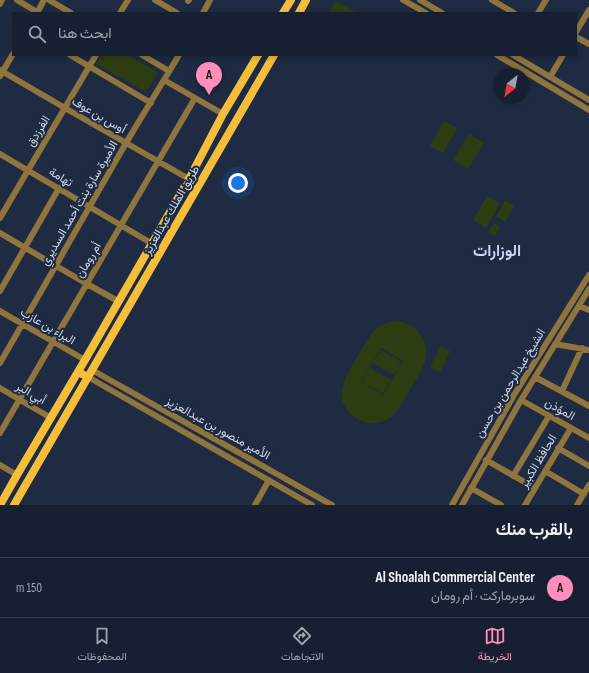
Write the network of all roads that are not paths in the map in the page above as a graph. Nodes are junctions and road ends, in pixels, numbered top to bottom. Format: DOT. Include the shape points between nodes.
graph roads {
  1 [pos="2,0"];
  2 [pos="17,0"];
  3 [pos="44,0"];
  4 [pos="49,0"];
  5 [pos="128,0"];
  6 [pos="155,0"];
  7 [pos="210,0"];
  8 [pos="306,0"];
  9 [pos="404,0"];
  10 [pos="420,0"];
  11 [pos="492,0"];
  12 [pos="546,0"];
  13 [pos="289,1"];
  14 [pos="0,4"];
  15 [pos="589,10"];
  16 [pos="35,12"];
  17 [pos="38,12"];
  18 [pos="69,12"];
  19 [pos="121,12"];
  20 [pos="175,12"];
  21 [pos="204,12"];
  22 [pos="284,12"];
  23 [pos="300,12"];
  24 [pos="424,12"];
  25 [pos="440,12"];
  26 [pos="512,12"];
  27 [pos="539,12"];
  28 [pos="577,30"];
  29 [pos="577,38"];
  30 [pos="589,44"];
  31 [pos="12,56"];
  32 [pos="72,56"];
  33 [pos="95,56"];
  34 [pos="144,56"];
  35 [pos="177,56"];
  36 [pos="257,56"];
  37 [pos="273,56"];
  38 [pos="499,56"];
  39 [pos="515,56"];
  40 [pos="562,56"];
  41 [pos="89,66"];
  42 [pos="169,71"];
  43 [pos="1,72"];
  44 [pos="550,77"];
  45 [pos="164,80"];
  46 [pos="195,98"];
  47 [pos="589,100"];
  48 [pos="151,103"];
  49 [pos="65,108"];
  50 [pos="589,110"];
  51 [pos="223,114"];
  52 [pos="126,143"];
  53 [pos="0,154"];
  54 [pos="158,162"];
  55 [pos="28,170"];
  56 [pos="188,179"];
  57 [pos="59,188"];
  58 [pos="90,207"];
  59 [pos="0,218"];
  60 [pos="121,225"];
  61 [pos="0,233"];
  62 [pos="151,243"];
  63 [pos="25,248"];
  64 [pos="56,266"];
  65 [pos="589,275"];
  66 [pos="87,284"];
  67 [pos="589,289"];
  68 [pos="0,291"];
  69 [pos="118,301"];
  70 [pos="579,306"];
  71 [pos="589,310"];
  72 [pos="0,311"];
  73 [pos="23,324"];
  74 [pos="53,341"];
  75 [pos="556,344"];
  76 [pos="582,348"];
  77 [pos="589,350"];
  78 [pos="85,360"];
  79 [pos="0,363"];
  80 [pos="76,375"];
  81 [pos="88,377"];
  82 [pos="535,377"];
  83 [pos="0,388"];
  84 [pos="562,391"];
  85 [pos="19,399"];
  86 [pos="521,400"];
  87 [pos="589,406"];
  88 [pos="162,409"];
  89 [pos="549,416"];
  90 [pos="158,417"];
  91 [pos="51,418"];
  92 [pos="571,428"];
  93 [pos="0,433"];
  94 [pos="207,434"];
  95 [pos="492,434"];
  96 [pos="588,435"];
  97 [pos="500,438"];
  98 [pos="202,442"];
  99 [pos="558,448"];
  100 [pos="486,460"];
  101 [pos="0,466"];
  102 [pos="589,466"];
  103 [pos="545,471"];
  104 [pos="17,475"];
  105 [pos="513,476"];
  106 [pos="269,480"];
  107 [pos="589,485"];
  108 [pos="471,488"];
  109 [pos="535,488"];
  110 [pos="584,494"];
  111 [pos="305,503"];
  112 [pos="498,504"];
  113 [pos="0,505"];
  114 [pos="14,505"];
  115 [pos="255,505"];
  116 [pos="312,505"];
  117 [pos="332,505"];
  118 [pos="452,505"];
  119 [pos="462,505"];
  120 [pos="525,505"];
  121 [pos="577,505"];
  1 -- 14 [label="street"];
  2 -- 16 [label="street"];
  3 -- 17 [label="street"];
  4 -- 18 [label="street"];
  5 -- 19 [label="street"];
  6 -- 20 [label="street"];
  7 -- 21 [label="street"];
  8 -- 23 [label="main road"];
  9 -- 24 [label="street"];
  10 -- 25 [label="street"];
  11 -- 26 [label="street"];
  12 -- 27 [label="street"];
  13 -- 22 [label="main road"];
  15 -- 28 [label="street"];
  29 -- 30 [label="street"];
  31 -- 43 [label="street"];
  32 -- 41 [label="street"];
  33 -- 41 [label="street, الفرزدق"];
  34 -- 42 [label="street"];
  35 -- 42 [label="street, الأميرة سارة بنت أحمد السديري"];
  36 -- 51 [label="main road, طريق الملك عبدالعزيز"];
  37 -- 81 [label="main road, طريق الملك عبدالعزيز"];
  38 -- 50 [label="street"];
  39 -- 44 [label="street"];
  40 -- 44 [label="street"];
  41 -- 48 [label="street"];
  41 -- 49 [label="street, الفرزدق"];
  42 -- 45 [label="street, الأميرة سارة بنت أحمد السديري"];
  43 -- 49 [label="street, أوس بن عوف"];
  44 -- 47 [label="street"];
  45 -- 46 [label="street"];
  45 -- 48 [label="street, الأميرة سارة بنت أحمد السديري"];
  46 -- 51 [label="street"];
  46 -- 54 [label="street, أم رومان"];
  48 -- 52 [label="street, الأميرة سارة بنت أحمد السديري"];
  49 -- 52 [label="street, أوس بن عوف"];
  49 -- 55 [label="street, الفرزدق"];
  51 -- 56 [label="main road, طريق الملك عبدالعزيز"];
  52 -- 54 [label="street, أوس بن عوف"];
  52 -- 58 [label="street, الأميرة سارة بنت أحمد السديري"];
  53 -- 55 [label="street, تهامة"];
  54 -- 56 [label="street, أوس بن عوف"];
  54 -- 60 [label="street, أم رومان"];
  55 -- 57 [label="street, تهامة"];
  55 -- 59 [label="street, الفرزدق"];
  56 -- 62 [label="main road, طريق الملك عبدالعزيز"];
  57 -- 58 [label="street, تهامة"];
  57 -- 63 [label="street"];
  58 -- 60 [label="street, تهامة"];
  58 -- 64 [label="street, الأميرة سارة بنت أحمد السديري"];
  60 -- 62 [label="street, تهامة"];
  60 -- 66 [label="street, أم رومان"];
  61 -- 63 [label="street"];
  62 -- 69 [label="main road, طريق الملك عبدالعزيز"];
  63 -- 64 [label="street"];
  63 -- 68 [label="street"];
  64 -- 66 [label="street"];
  64 -- 73 [label="street, الأميرة سارة بنت أحمد السديري"];
  65 -- 95 [label="street, الشيخ عبدالرحمن بن حسن"];
  66 -- 69 [label="street"];
  66 -- 74 [label="street, أم رومان"];
  67 -- 70 [label="street, الشيخ عبدالرحمن بن حسن"];
  69 -- 78 [label="main road, طريق الملك عبدالعزيز"];
  70 -- 71 [label="street"];
  70 -- 75 [label="street, الشيخ عبدالرحمن بن حسن"];
  72 -- 73 [label="street, البراء بن عازب"];
  73 -- 74 [label="street, البراء بن عازب"];
  73 -- 79 [label="street, الأميرة سارة بنت أحمد السديري"];
  74 -- 78 [label="street, البراء بن عازب"];
  74 -- 85 [label="street, أم رومان"];
  75 -- 76 [label="street"];
  75 -- 82 [label="street, الشيخ عبدالرحمن بن حسن"];
  76 -- 77 [label="street"];
  76 -- 84 [label="street"];
  78 -- 80 [label="main road, طريق الملك عبدالعزيز"];
  80 -- 81 [label="main road"];
  80 -- 91 [label="main road, طريق الملك عبدالعزيز"];
  81 -- 88 [label="street, الأمير منصور بن عبدالعزيز"];
  81 -- 90 [label="street, الأمير منصور بن عبدالعزيز"];
  81 -- 114 [label="main road, طريق الملك عبدالعزيز"];
  82 -- 84 [label="street"];
  82 -- 86 [label="street, الشيخ عبدالرحمن بن حسن"];
  83 -- 85 [label="street, أبي البر"];
  84 -- 87 [label="street"];
  85 -- 91 [label="street, أبي البر"];
  85 -- 93 [label="street, أم رومان"];
  86 -- 89 [label="street, المؤذن"];
  86 -- 97 [label="street, الشيخ عبدالرحمن بن حسن"];
  88 -- 90 [label="street"];
  88 -- 94 [label="street, الأمير منصور بن عبدالعزيز"];
  89 -- 92 [label="street, المؤذن"];
  89 -- 105 [label="street"];
  90 -- 98 [label="street, الأمير منصور بن عبدالعزيز"];
  91 -- 104 [label="main road, طريق الملك عبدالعزيز"];
  92 -- 96 [label="street, المؤذن"];
  92 -- 99 [label="street, الحافظ الكبير"];
  94 -- 98 [label="street"];
  94 -- 117 [label="street, الأمير منصور بن عبدالعزيز"];
  95 -- 97 [label="street"];
  95 -- 118 [label="street, الشيخ عبدالرحمن بن حسن"];
  97 -- 100 [label="street, الشيخ عبدالرحمن بن حسن"];
  98 -- 106 [label="street, الأمير منصور بن عبدالعزيز"];
  99 -- 102 [label="street"];
  99 -- 103 [label="street, الحافظ الكبير"];
  100 -- 105 [label="street"];
  100 -- 108 [label="street, الشيخ عبدالرحمن بن حسن"];
  101 -- 104 [label="street"];
  103 -- 109 [label="street, الحافظ الكبير"];
  103 -- 110 [label="street"];
  104 -- 113 [label="main road, طريق الملك عبدالعزيز"];
  105 -- 109 [label="street"];
  106 -- 111 [label="street, الأمير منصور بن عبدالعزيز"];
  106 -- 115 [label="street"];
  107 -- 110 [label="street"];
  108 -- 112 [label="street"];
  108 -- 119 [label="street, الشيخ عبدالرحمن بن حسن"];
  109 -- 120 [label="street, الحافظ الكبير"];
  110 -- 121 [label="street"];
  111 -- 116 [label="street, الأمير منصور بن عبدالعزيز"];
}
